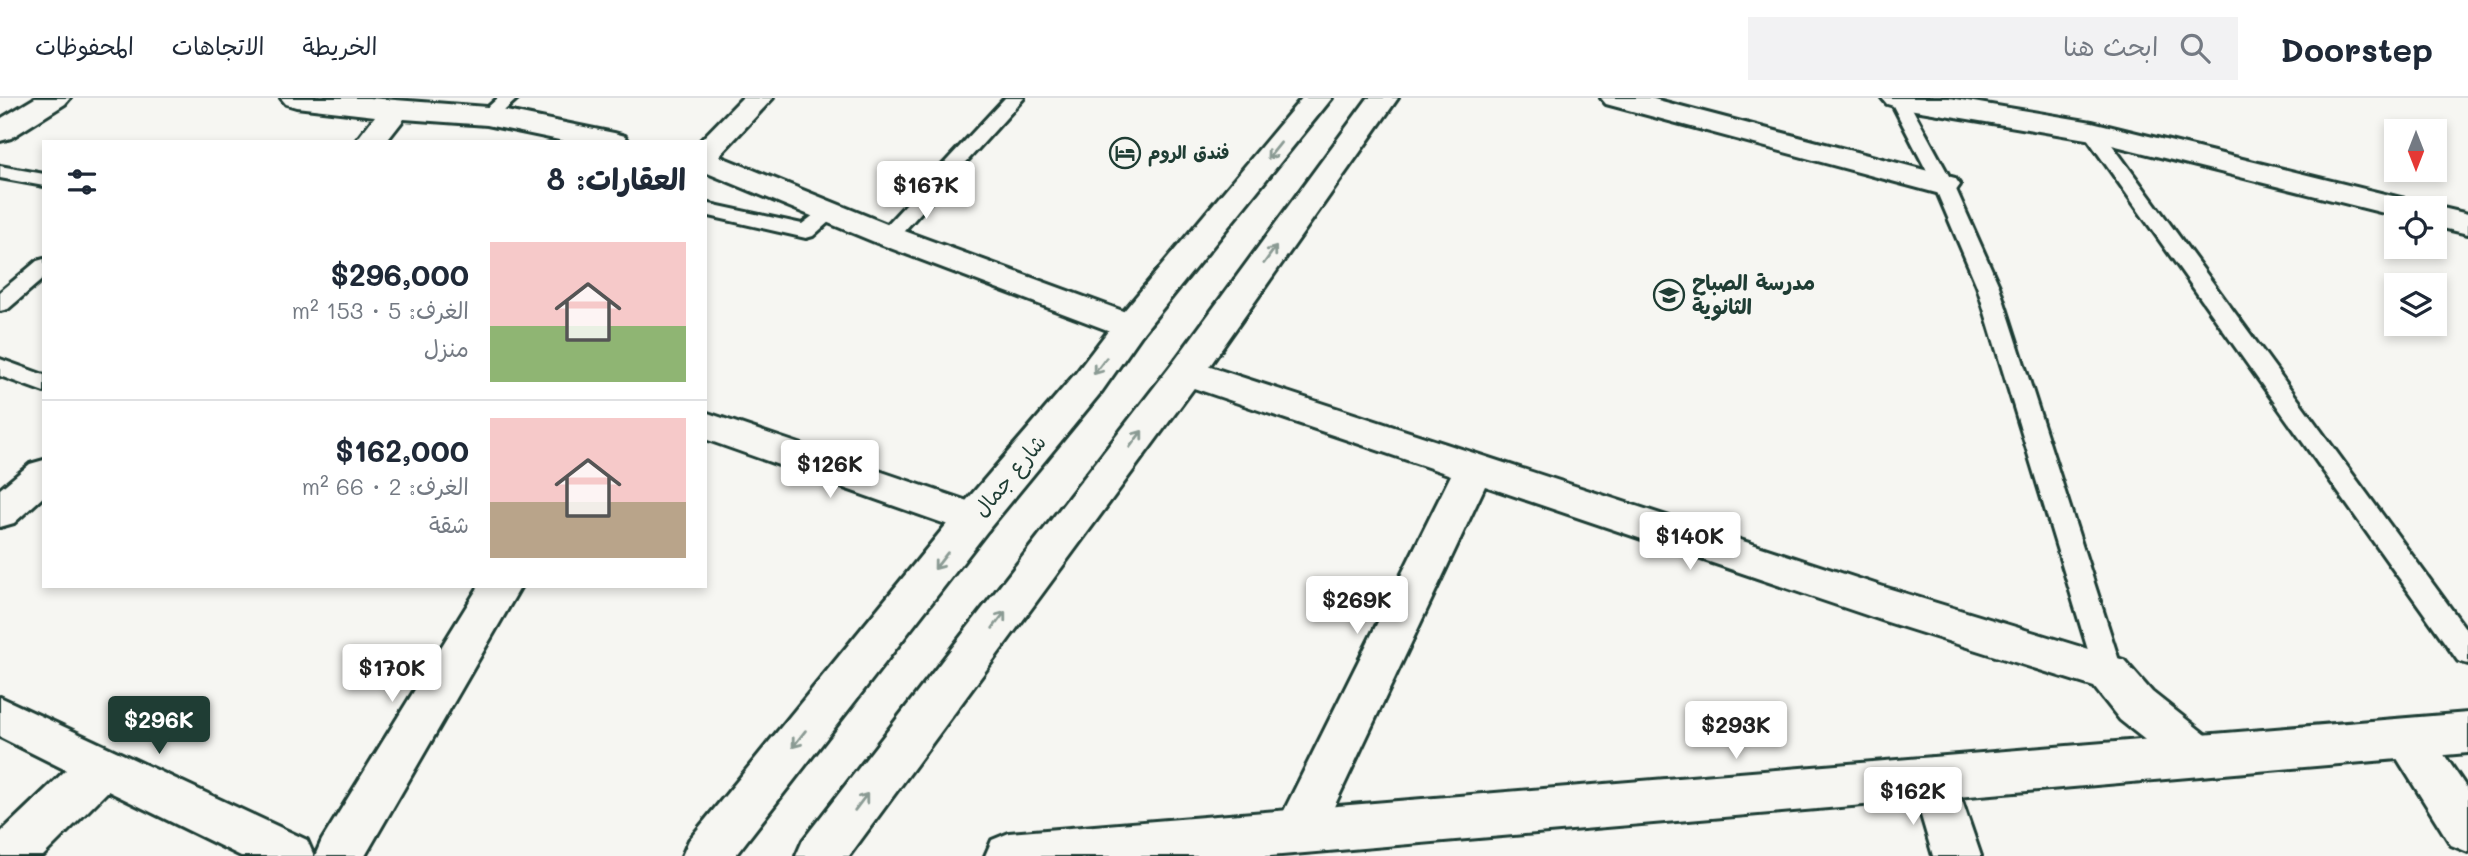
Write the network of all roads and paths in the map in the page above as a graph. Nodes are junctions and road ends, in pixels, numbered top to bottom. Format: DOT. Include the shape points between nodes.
graph roads {
  1 [pos="55,98"];
  2 [pos="296,98"];
  3 [pos="758,98"];
  4 [pos="1015,98"];
  5 [pos="1317,98"];
  6 [pos="1382,98"];
  7 [pos="1616,98"];
  8 [pos="1897,98"];
  9 [pos="498,107"];
  10 [pos="396,110"];
  11 [pos="2092,131"];
  12 [pos="0,132"];
  13 [pos="372,140"];
  14 [pos="607,140"];
  15 [pos="707,151"];
  16 [pos="707,162"];
  17 [pos="0,172"];
  18 [pos="42,180"];
  19 [pos="1944,185"];
  20 [pos="2384,204"];
  21 [pos="707,209"];
  22 [pos="830,212"];
  23 [pos="2447,219"];
  24 [pos="2468,225"];
  25 [pos="888,236"];
  26 [pos="42,268"];
  27 [pos="0,304"];
  28 [pos="1130,326"];
  29 [pos="0,367"];
  30 [pos="1186,372"];
  31 [pos="42,383"];
  32 [pos="707,426"];
  33 [pos="1474,468"];
  34 [pos="42,476"];
  35 [pos="4,504"];
  36 [pos="974,519"];
  37 [pos="500,588"];
  38 [pos="2468,653"];
  39 [pos="2109,673"];
  40 [pos="0,716"];
  41 [pos="2468,733"];
  42 [pos="2408,738"];
  43 [pos="2199,756"];
  44 [pos="103,766"];
  45 [pos="1933,778"];
  46 [pos="2468,830"];
  47 [pos="1298,831"];
  48 [pos="1230,847"];
  49 [pos="10,856"];
  50 [pos="290,856"];
  51 [pos="339,856"];
  52 [pos="706,856"];
  53 [pos="820,856"];
  54 [pos="1009,856"];
  55 [pos="1957,856"];
  1 -- 12 [label="street"];
  2 -- 10 [label="street"];
  3 -- 15 [label="street"];
  4 -- 25 [label="lane"];
  5 -- 28 [label="street, شارع جمال, one-way"];
  30 -- 6 [label="street, one-way"];
  7 -- 19 [label="street"];
  8 -- 11 [label="street"];
  8 -- 19 [label="lane"];
  9 -- 10 [label="street"];
  9 -- 14 [label="street"];
  10 -- 13 [label="street"];
  11 -- 20 [label="street"];
  11 -- 38 [label="lane"];
  16 -- 22 [label="street"];
  17 -- 18 [label="lane"];
  19 -- 39 [label="lane" via="1988,286"];
  21 -- 22 [label="lane" via="806,230"];
  22 -- 25 [label="street"];
  23 -- 24 [label="street"];
  25 -- 28 [label="street"];
  26 -- 27 [label="lane"];
  28 -- 36 [label="street, شارع جمال, one-way"];
  29 -- 31 [label="lane"];
  30 -- 33 [label="street"];
  53 -- 30 [label="street, one-way"];
  32 -- 36 [label="street"];
  33 -- 39 [label="street"];
  33 -- 47 [label="street"];
  34 -- 35 [label="street"];
  36 -- 52 [label="street, شارع جمال, one-way"];
  37 -- 51 [label="street"];
  39 -- 43 [label="street" via="2136,706"];
  40 -- 44 [label="street"];
  41 -- 42 [label="street"];
  42 -- 43 [label="street"];
  42 -- 46 [label="street"];
  43 -- 45 [label="street"];
  44 -- 49 [label="street"];
  44 -- 50 [label="street"];
  45 -- 47 [label="street"];
  45 -- 55 [label="street"];
  47 -- 48 [label="street"];
  48 -- 54 [label="street"];
}
